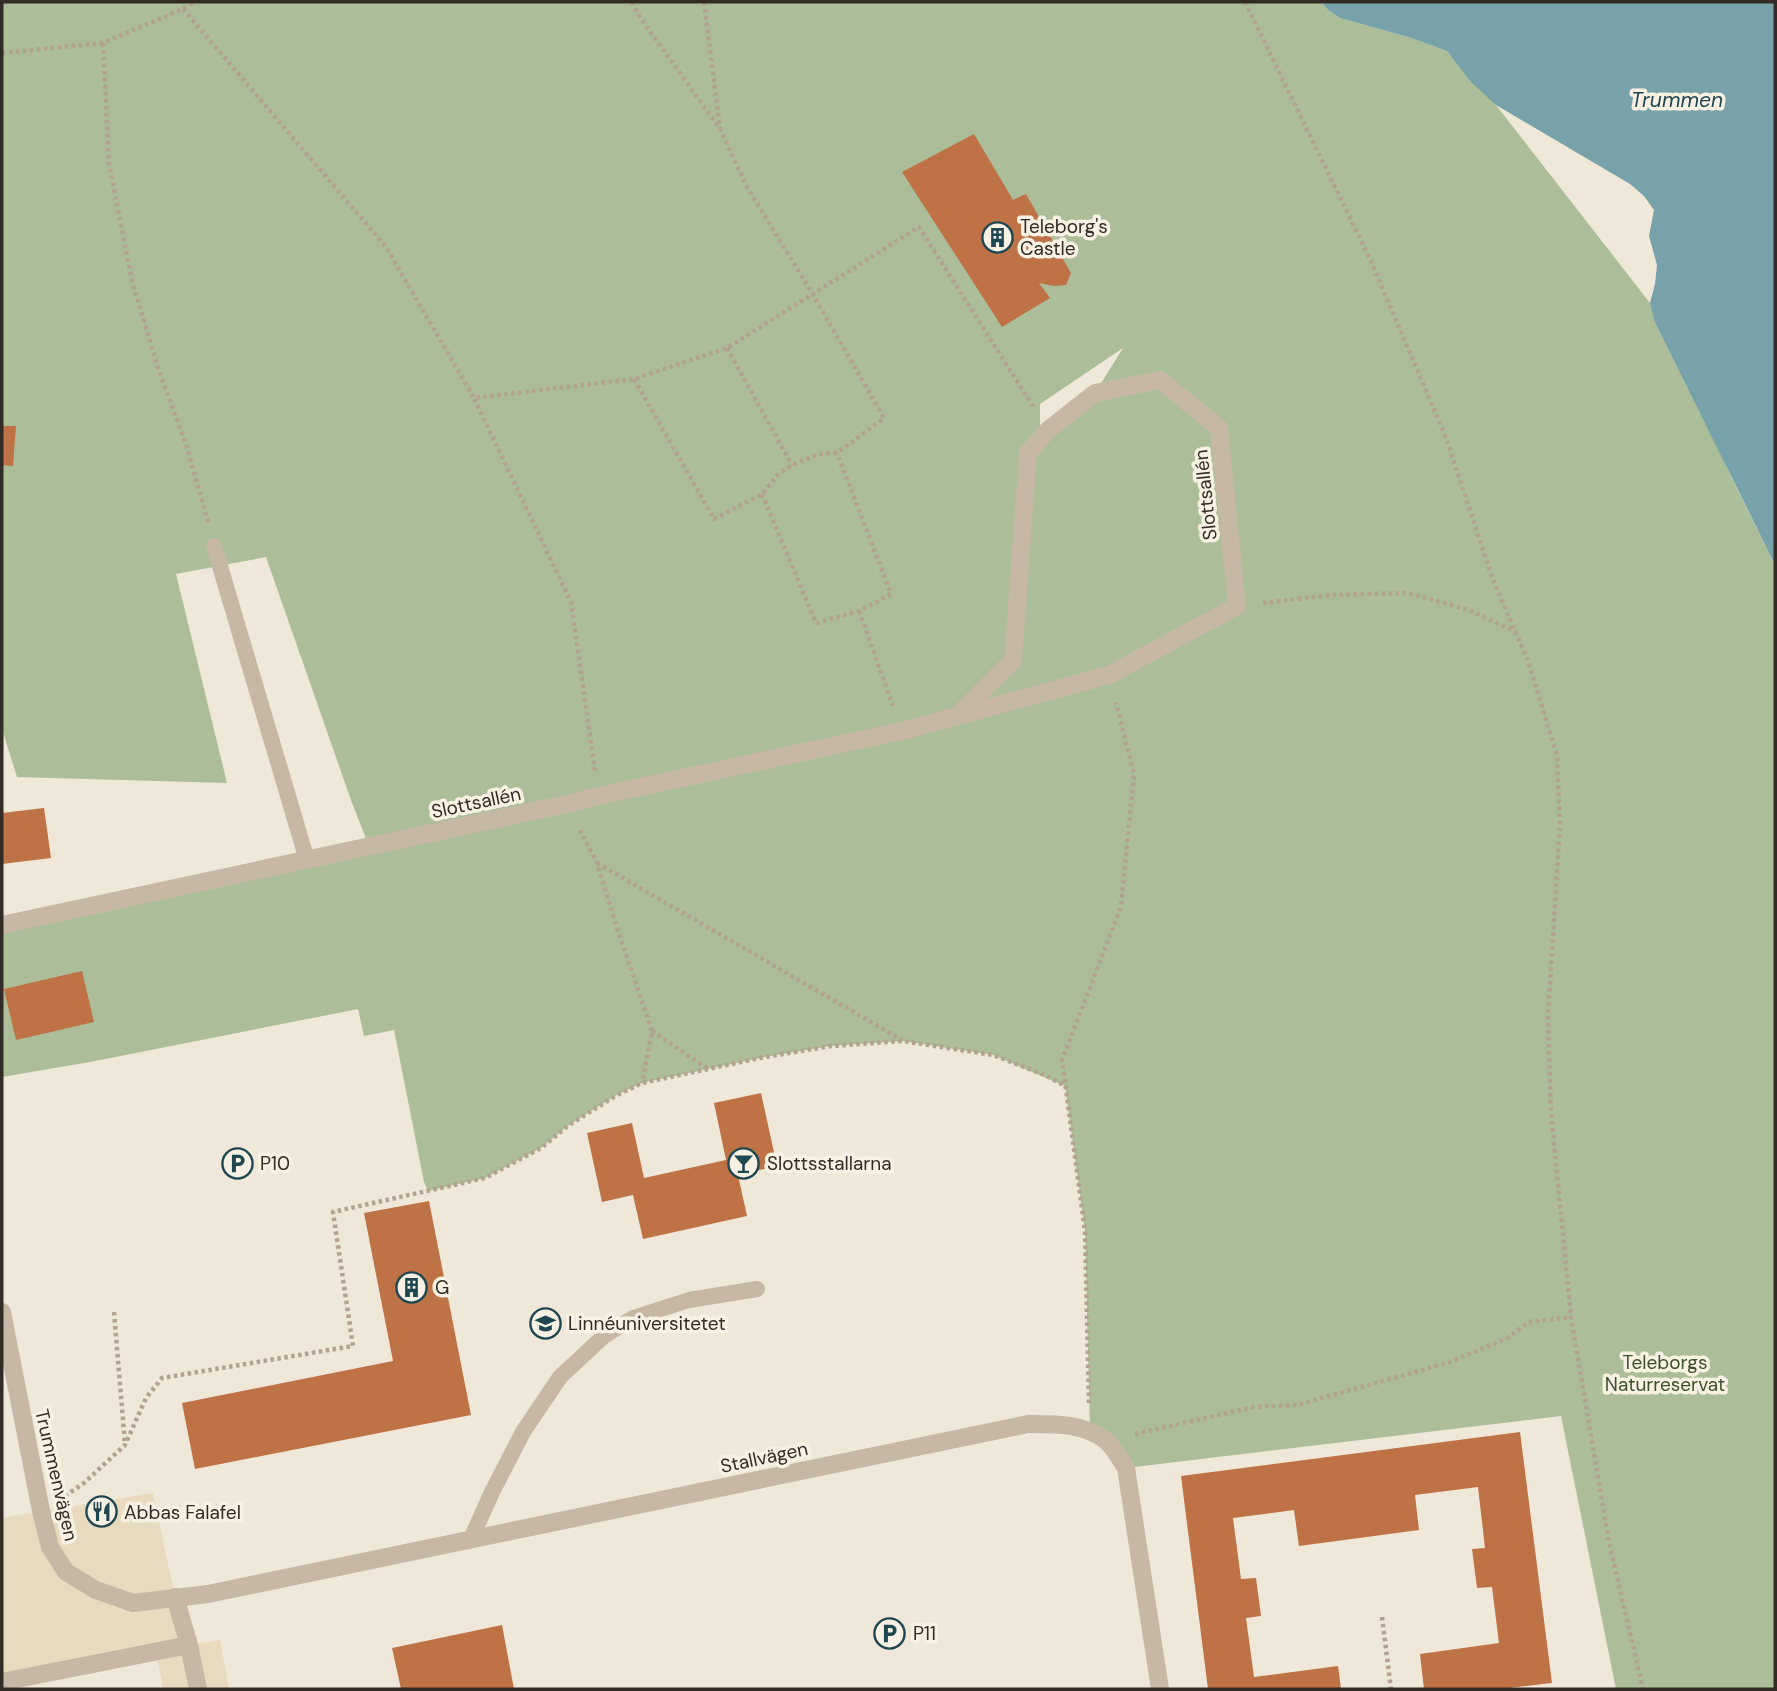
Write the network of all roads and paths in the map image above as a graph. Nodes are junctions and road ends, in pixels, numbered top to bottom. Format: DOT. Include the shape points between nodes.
graph roads {
  1 [pos="194,2"];
  2 [pos="632,2"];
  3 [pos="704,2"];
  4 [pos="1245,2"];
  5 [pos="183,9"];
  6 [pos="103,43"];
  7 [pos="2,53"];
  8 [pos="720,129"];
  9 [pos="812,293"];
  10 [pos="727,348"];
  11 [pos="634,379"];
  12 [pos="474,398"];
  13 [pos="1048,430"];
  14 [pos="837,453"];
  15 [pos="792,465"];
  16 [pos="762,495"];
  17 [pos="214,546"];
  18 [pos="1237,606"];
  19 [pos="859,611"];
  20 [pos="1516,633"];
  21 [pos="1109,674"];
  22 [pos="957,716"];
  23 [pos="902,731"];
  24 [pos="598,796"];
  25 [pos="567,804"];
  26 [pos="307,860"];
  27 [pos="597,863"];
  28 [pos="2,925"];
  29 [pos="652,1031"];
  30 [pos="903,1041"];
  31 [pos="708,1069"];
  32 [pos="642,1083"];
  33 [pos="1065,1086"];
  34 [pos="757,1289"];
  35 [pos="2,1312"];
  36 [pos="114,1312"];
  37 [pos="1571,1317"];
  38 [pos="1090,1432"];
  39 [pos="1107,1441"];
  40 [pos="125,1445"];
  41 [pos="41,1511"];
  42 [pos="471,1539"];
  43 [pos="175,1597"];
  44 [pos="1382,1617"];
  45 [pos="189,1645"];
  46 [pos="2,1682"];
  47 [pos="198,1689"];
  48 [pos="1160,1689"];
  49 [pos="1391,1689"];
  50 [pos="1643,1689"];
  1 -- 5 [label="path"];
  2 -- 8 [label="path"];
  3 -- 8 [label="path"];
  4 -- 20 [label="path" via="1370,259 1446,438 1493,580"];
  5 -- 6 [label="path"];
  5 -- 12 [label="path" via="386,247"];
  6 -- 7 [label="path"];
  6 -- 17 [label="path" via="109,163 132,281"];
  8 -- 9 [label="path" via="747,187"];
  9 -- 10 [label="path"];
  9 -- 13 [label="path" via="919,227"];
  9 -- 14 [label="path" via="884,418"];
  10 -- 11 [label="path"];
  10 -- 15 [label="path"];
  11 -- 12 [label="path"];
  11 -- 16 [label="path" via="714,519"];
  12 -- 24 [label="path" via="570,602"];
  13 -- 18 [label="street, Slottsallén" via="1095,393 1160,380 1219,429"];
  13 -- 22 [label="street, Slottsallén" via="1028,453 1013,660"];
  14 -- 15 [label="path" via="819,454"];
  14 -- 19 [label="path" via="891,594"];
  15 -- 16 [label="path" via="779,472"];
  16 -- 19 [label="path" via="816,623"];
  17 -- 26 [label="lane"];
  18 -- 20 [label="path" via="1331,595 1409,593 1469,610"];
  18 -- 21 [label="street, Slottsallén"];
  19 -- 23 [label="path"];
  20 -- 37 [label="path" via="1558,756 1560,823 1548,1016 1551,1113"];
  21 -- 22 [label="street, Slottsallén"];
  21 -- 33 [label="path" via="1134,774 1121,907 1062,1060"];
  22 -- 23 [label="street, Slottsallén"];
  23 -- 24 [label="street, Slottsallén"];
  24 -- 25 [label="street, Slottsallén"];
  25 -- 26 [label="street, Slottsallén"];
  25 -- 27 [label="path"];
  26 -- 28 [label="street, Slottsallén"];
  27 -- 29 [label="path"];
  27 -- 30 [label="path"];
  29 -- 31 [label="path"];
  29 -- 32 [label="path"];
  30 -- 31 [label="path" via="831,1046"];
  30 -- 33 [label="path" via="992,1055"];
  31 -- 32 [label="path"];
  32 -- 40 [label="path" via="485,1178 333,1212 353,1346 162,1378 146,1398"];
  33 -- 38 [label="path" via="1085,1231"];
  34 -- 42 [label="lane" via="689,1300 633,1318 604,1336 561,1377 523,1432"];
  35 -- 41 [label="street, Trummenvägen"];
  36 -- 40 [label="path"];
  37 -- 39 [label="path" via="1529,1322 1506,1339 1447,1363 1297,1405 1254,1407"];
  37 -- 50 [label="path" via="1609,1542"];
  38 -- 39 [label="street, Stallvägen"];
  38 -- 42 [label="street, Stallvägen" via="1064,1423 1028,1423"];
  39 -- 48 [label="street, Stallvägen" via="1126,1468"];
  40 -- 41 [label="path" via="84,1483"];
  41 -- 43 [label="street, Trummenvägen" via="50,1547 66,1572 96,1590 134,1603"];
  42 -- 43 [label="street, Stallvägen"];
  43 -- 45 [label="street"];
  44 -- 49 [label="path"];
  45 -- 46 [label="street"];
  45 -- 47 [label="street"];
}
